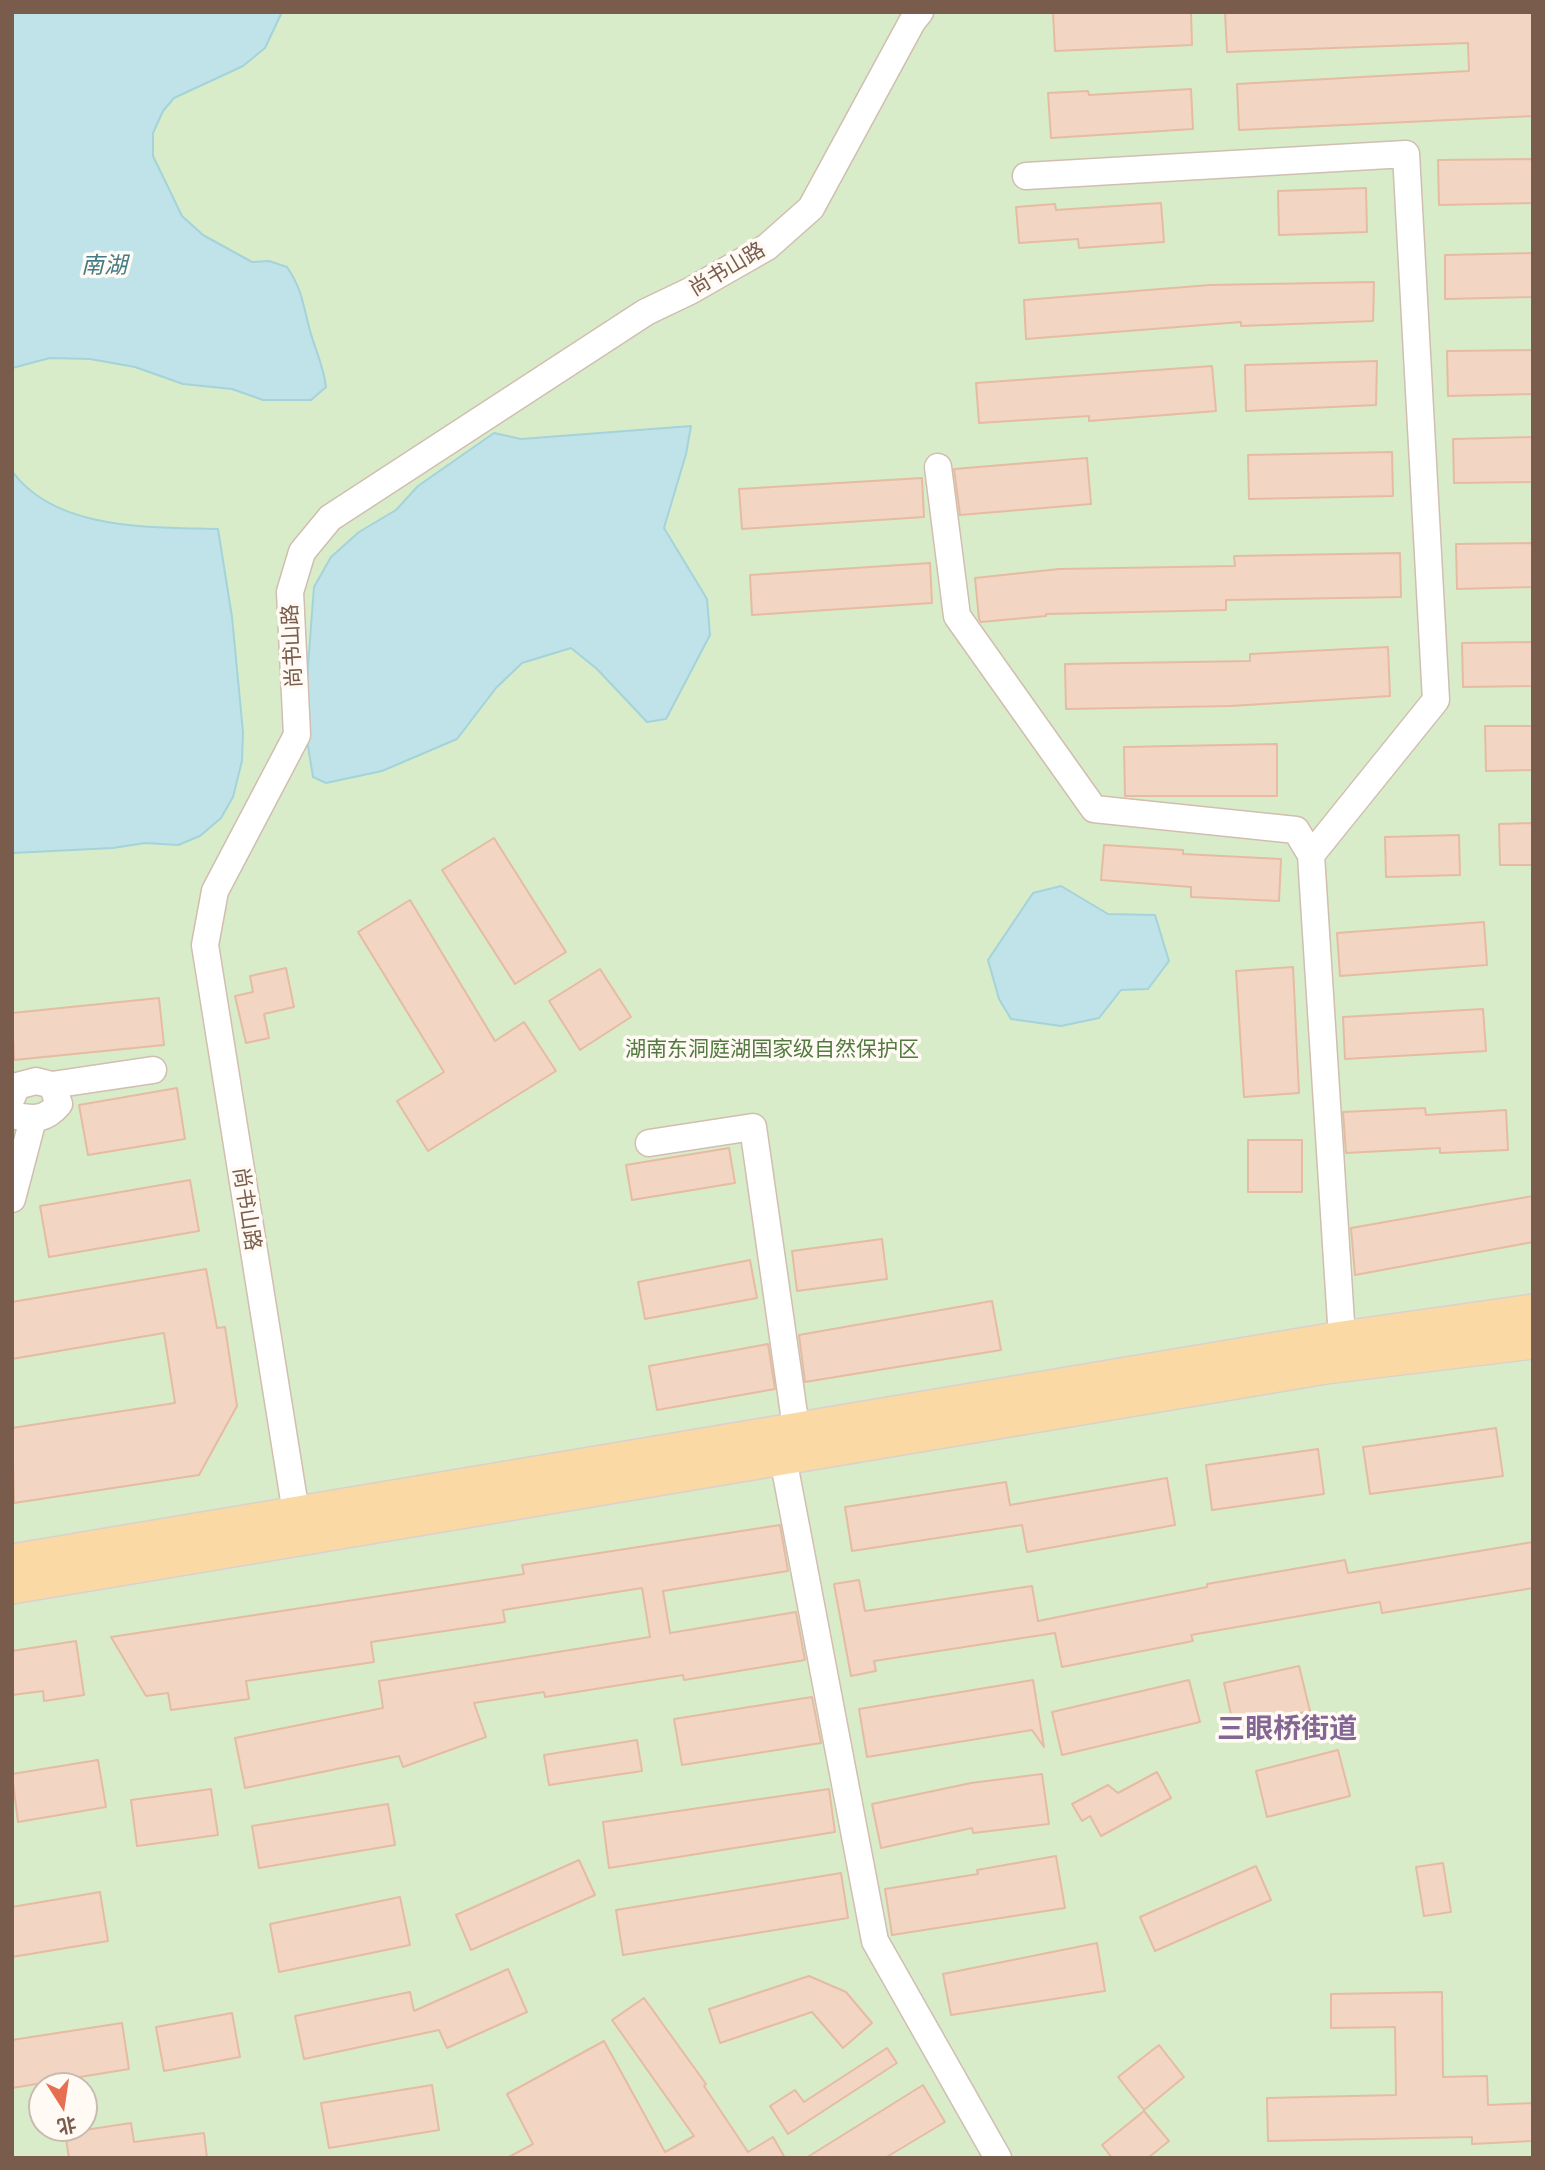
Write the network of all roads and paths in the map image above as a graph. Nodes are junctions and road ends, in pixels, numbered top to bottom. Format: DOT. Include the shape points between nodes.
graph roads {
  1 [pos="920,12"];
  2 [pos="1026,176"];
  3 [pos="938,467"];
  4 [pos="1311,855"];
  5 [pos="153,1070"];
  6 [pos="52,1085"];
  7 [pos="12,1097"];
  8 [pos="22,1112"];
  9 [pos="649,1143"];
  10 [pos="12,1199"];
  11 [pos="1533,1311"];
  12 [pos="1342,1338"];
  13 [pos="1533,1342"];
  14 [pos="790,1443"];
  15 [pos="296,1513"];
  16 [pos="12,1560"];
  17 [pos="12,1587"];
  18 [pos="998,2158"];
  1 -- 15 [label="street, 尚书山路" via="811,208 767,247 646,312 330,518 302,552 290,592 296,735 215,891 205,945"];
  2 -- 4 [label="street" via="1406,153 1436,700"];
  3 -- 4 [label="street" via="957,616 1094,808 1296,830"];
  4 -- 12 [label="street"];
  5 -- 6 [label="street"];
  6 -- 7 [label="street" via="17,1086"];
  6 -- 8 [label="street" via="59,1104 49,1116"];
  8 -- 10 [label="street"];
  9 -- 14 [label="street" via="753,1127"];
  11 -- 12 [label="main road"];
  12 -- 14 [label="main road"];
  13 -- 14 [label="main road"];
  14 -- 15 [label="main road"];
  14 -- 17 [label="main road"];
  14 -- 18 [label="street" via="874,1941"];
  15 -- 16 [label="main road"];
}
